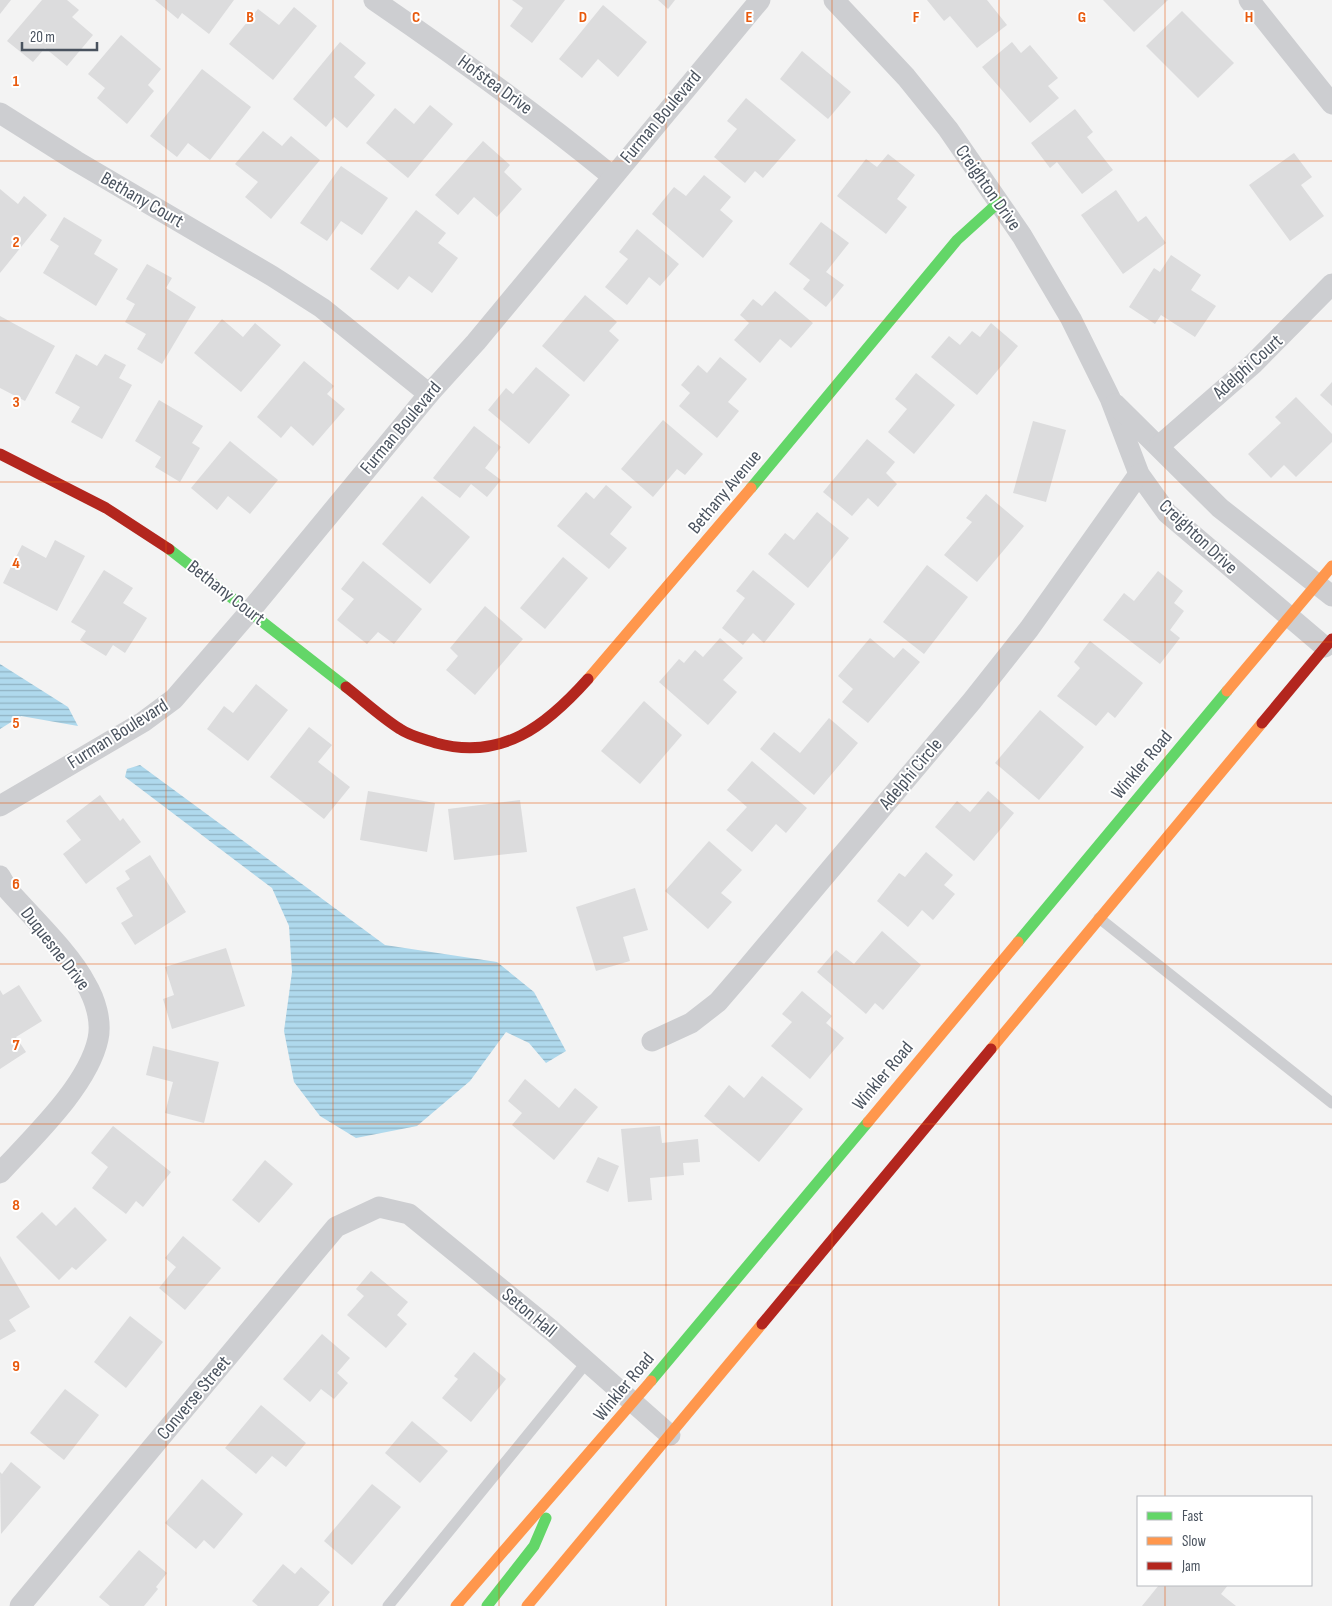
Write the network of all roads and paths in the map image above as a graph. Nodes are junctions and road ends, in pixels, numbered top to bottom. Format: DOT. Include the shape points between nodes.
graph roads {
  1 [pos="374,0"];
  2 [pos="760,0"];
  3 [pos="834,0"];
  4 [pos="1249,0"];
  5 [pos="1332,104"];
  6 [pos="0,112"];
  7 [pos="612,176"];
  8 [pos="999,202"];
  9 [pos="1332,284"];
  10 [pos="429,394"];
  11 [pos="1110,398"];
  12 [pos="1159,446"];
  13 [pos="0,454"];
  14 [pos="1139,474"];
  15 [pos="1332,566"];
  16 [pos="1325,590"];
  17 [pos="250,611"];
  18 [pos="1289,617"];
  19 [pos="1328,643"];
  20 [pos="444,745"];
  21 [pos="0,806"];
  22 [pos="0,876"];
  23 [pos="1099,918"];
  24 [pos="652,1041"];
  25 [pos="1332,1103"];
  26 [pos="0,1173"];
  27 [pos="379,1207"];
  28 [pos="587,1362"];
  29 [pos="634,1402"];
  30 [pos="670,1435"];
  31 [pos="557,1491"];
  32 [pos="20,1606"];
  33 [pos="388,1606"];
  34 [pos="456,1606"];
  35 [pos="487,1606"];
  36 [pos="527,1606"];
  1 -- 7 [label="street, Hofstea Drive" via="476,70"];
  2 -- 7 [label="street, Furman Boulevard"];
  3 -- 8 [label="street, Creighton Drive" via="906,77 948,129"];
  4 -- 5 [label="street"];
  6 -- 10 [label="street, Bethany Court" via="322,308"];
  7 -- 10 [label="street, Furman Boulevard" via="476,342"];
  8 -- 11 [label="street, Creighton Drive" via="1071,319"];
  8 -- 20 [label="street, Bethany Avenue" via="957,240 642,619 578,690 538,726 511,740 485,747"];
  9 -- 12 [label="street, Adelphi Court" via="1253,364"];
  10 -- 17 [label="street, Furman Boulevard"];
  11 -- 12 [label="street, Creighton Drive"];
  11 -- 14 [label="street, Creighton Drive"];
  12 -- 16 [label="street, Creighton Drive" via="1220,508"];
  13 -- 17 [label="street, Bethany Court" via="106,508 156,539"];
  14 -- 18 [label="street, Creighton Drive" via="1173,519"];
  14 -- 24 [label="street, Adelphi Circle" via="1029,629 972,701 743,973 718,1002 692,1022"];
  15 -- 16 [label="street, Winkler Road"];
  16 -- 18 [label="street, Winkler Road"];
  17 -- 20 [label="street, Bethany Court" via="401,730 427,742"];
  17 -- 21 [label="street, Furman Boulevard" via="198,673 166,705 143,722"];
  18 -- 19 [label="street, Creighton Drive"];
  18 -- 29 [label="street, Winkler Road"];
  19 -- 23 [label="street"];
  22 -- 26 [label="street, Duquesne Drive" via="8,890 86,983 97,1009 99,1038 89,1065 74,1088"];
  23 -- 25 [label="lane"];
  23 -- 30 [label="street"];
  27 -- 28 [label="street, Seton Hall" via="409,1214"];
  27 -- 32 [label="street, Converse Street" via="336,1227"];
  28 -- 29 [label="street, Seton Hall"];
  28 -- 33 [label="lane"];
  29 -- 30 [label="street, Seton Hall"];
  29 -- 31 [label="street, Winkler Road"];
  30 -- 36 [label="street"];
  31 -- 34 [label="street, Winkler Road"];
  31 -- 35 [label="street" via="534,1546"];
}
